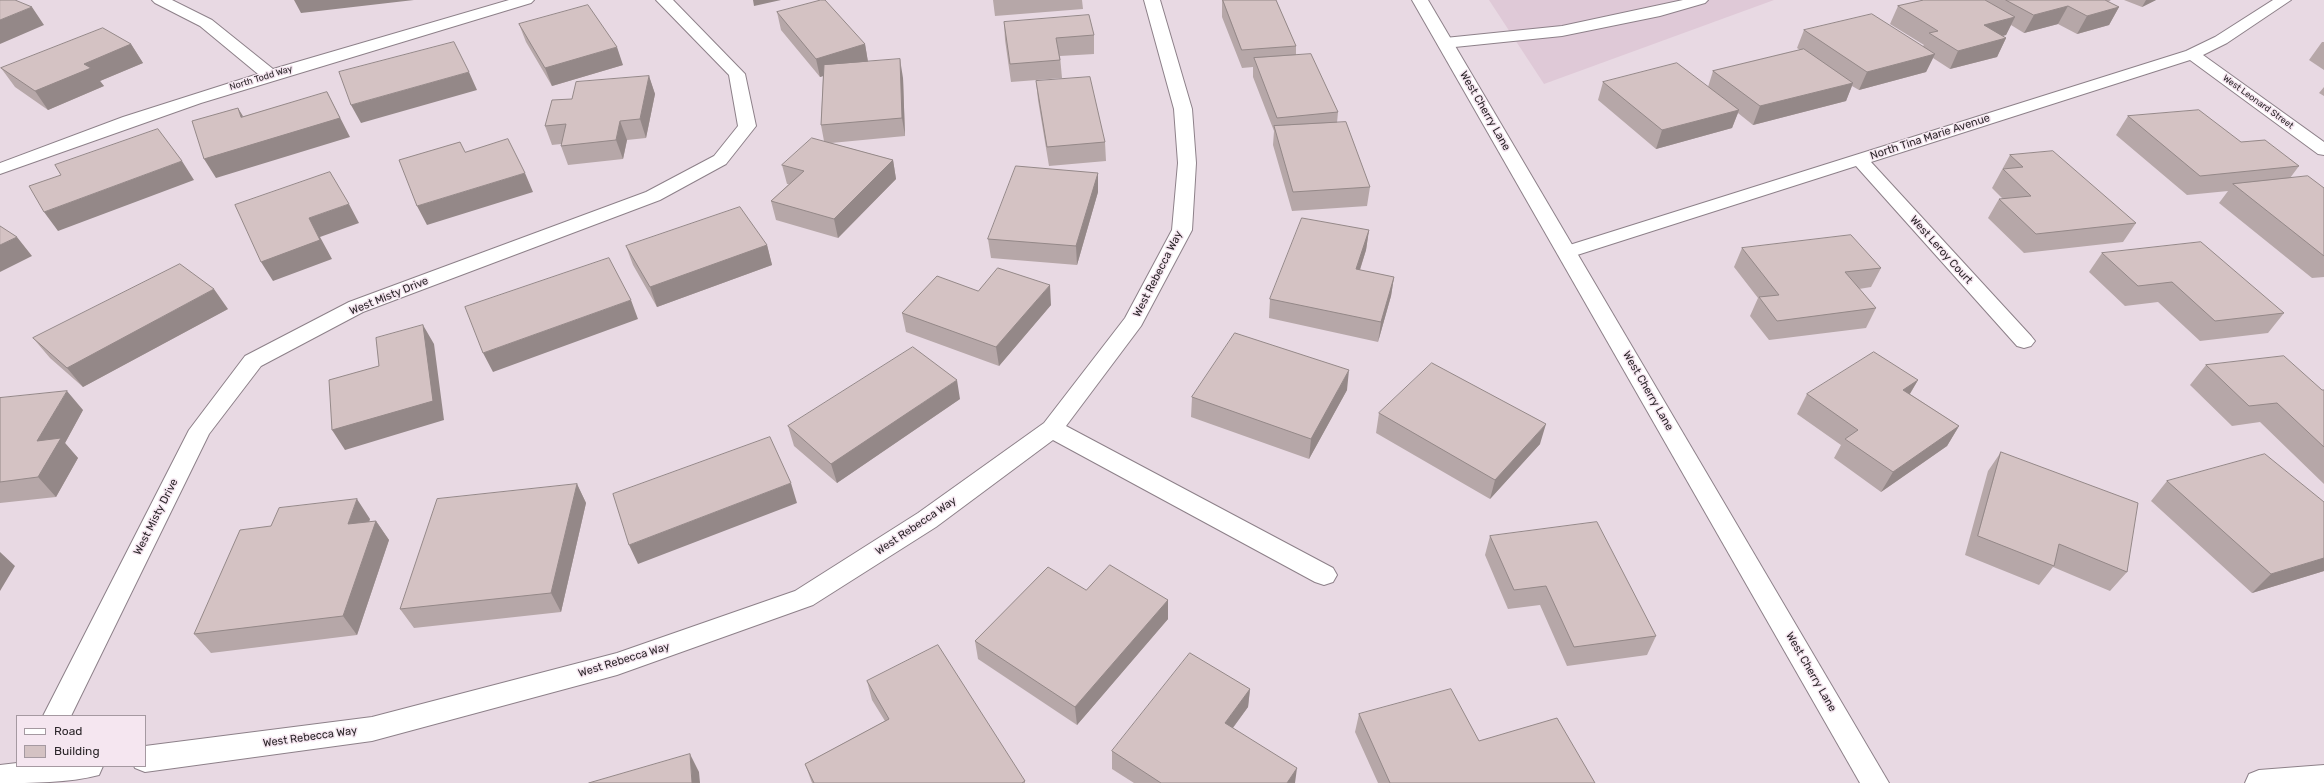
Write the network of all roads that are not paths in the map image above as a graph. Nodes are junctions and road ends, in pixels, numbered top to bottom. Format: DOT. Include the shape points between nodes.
graph roads {
  1 [pos="160,0"];
  2 [pos="526,0"];
  3 [pos="664,0"];
  4 [pos="1152,0"];
  5 [pos="1420,0"];
  6 [pos="1700,0"];
  7 [pos="2283,0"];
  8 [pos="1445,43"];
  9 [pos="2192,54"];
  10 [pos="270,76"];
  11 [pos="2324,150"];
  12 [pos="1859,159"];
  13 [pos="0,168"];
  14 [pos="1567,252"];
  15 [pos="2024,340"];
  16 [pos="1052,429"];
  17 [pos="1324,574"];
  18 [pos="58,715"];
  19 [pos="146,759"];
  20 [pos="74,767"];
  21 [pos="29,770"];
  22 [pos="0,778"];
  23 [pos="2324,778"];
  24 [pos="1875,783"];
  25 [pos="2259,783"];
  1 -- 10 [label="street" via="206,23"];
  2 -- 10 [label="street, North Todd Way"];
  3 -- 18 [label="street, West Misty Drive" via="737,74 747,126 720,160 653,196 356,307 253,361 200,430"];
  4 -- 16 [label="street, West Rebecca Way" via="1182,109 1187,163 1182,230 1134,321"];
  5 -- 8 [label="street, West Cherry Lane"];
  6 -- 8 [label="street" via="1562,31"];
  7 -- 9 [label="street, North Tina Marie Avenue" via="2221,40"];
  8 -- 14 [label="street, West Cherry Lane"];
  9 -- 11 [label="street, West Leonard Street"];
  9 -- 12 [label="street, North Tina Marie Avenue"];
  10 -- 13 [label="street, North Todd Way" via="174,104 62,143"];
  12 -- 14 [label="street, North Tina Marie Avenue"];
  12 -- 15 [label="street, West Leroy Court"];
  14 -- 24 [label="street, West Cherry Lane"];
  16 -- 17 [label="street"];
  16 -- 19 [label="street, West Rebecca Way" via="927,520 804,598 617,664 372,729"];
  20 -- 21 [label="street"];
  21 -- 22 [label="street"];
  23 -- 25 [label="street"];
}
